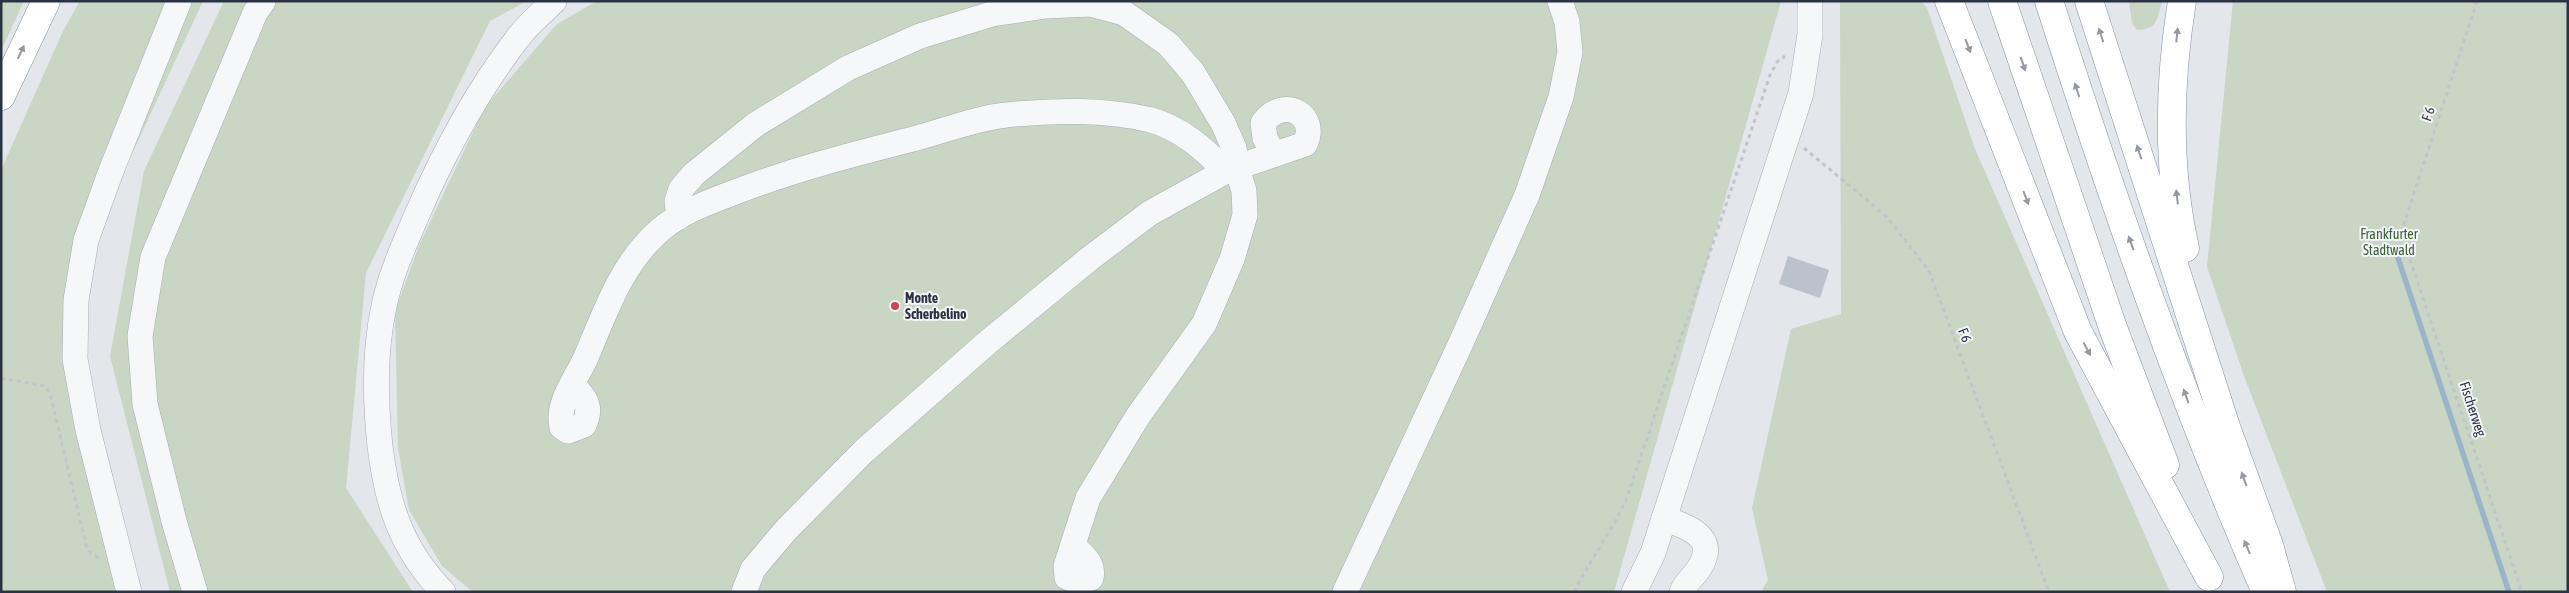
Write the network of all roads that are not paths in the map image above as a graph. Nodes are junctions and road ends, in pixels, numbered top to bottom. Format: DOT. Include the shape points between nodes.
graph roads {
  1 [pos="46,1"];
  2 [pos="179,1"];
  3 [pos="262,1"];
  4 [pos="554,1"];
  5 [pos="1560,1"];
  6 [pos="1810,1"];
  7 [pos="1950,1"];
  8 [pos="2002,1"];
  9 [pos="2049,1"];
  10 [pos="2090,1"];
  11 [pos="2182,1"];
  12 [pos="1,96"];
  13 [pos="1274,154"];
  14 [pos="1232,169"];
  15 [pos="679,217"];
  16 [pos="2202,348"];
  17 [pos="572,386"];
  18 [pos="1664,518"];
  19 [pos="1074,546"];
  20 [pos="2212,584"];
  21 [pos="129,592"];
  22 [pos="196,592"];
  23 [pos="443,592"];
  24 [pos="744,592"];
  25 [pos="1345,592"];
  26 [pos="1634,592"];
  27 [pos="1682,592"];
  28 [pos="2266,592"];
  29 [pos="2282,592"];
  12 -- 1 [label="highway, one-way"];
  2 -- 21 [label="lane" via="86,240 76,300 75,360 88,430"];
  3 -- 22 [label="lane" via="153,257 140,336 145,404 174,521"];
  4 -- 23 [label="lane" via="518,38 479,93 440,160 407,238 384,305 376,369 384,486 405,542"];
  5 -- 25 [label="lane" via="1567,22 1570,52 1561,97 1527,195"];
  6 -- 18 [label="lane" via="1809,52 1801,93"];
  7 -- 20 [label="highway, one-way" via="2078,332"];
  8 -- 20 [label="highway, one-way" via="2113,328"];
  28 -- 9 [label="highway, one-way" via="2191,411 2113,195"];
  16 -- 10 [label="highway, one-way"];
  16 -- 11 [label="highway, one-way" via="2181,228 2174,162 2173,75"];
  13 -- 14 [label="lane"];
  14 -- 15 [label="lane" via="1180,132 1152,121 1101,112 1005,115 822,162 747,187"];
  14 -- 15 [label="lane" via="1234,148 1223,123 1193,73 1168,44 1124,13 1090,4 1046,6 992,14 920,36 848,68 755,125 694,174 680,189 677,201"];
  14 -- 19 [label="lane" via="1244,191 1245,215 1232,259 1204,324 1138,416 1088,498"];
  14 -- 24 [label="lane" via="1150,213 988,342 864,450 753,569"];
  15 -- 17 [label="lane" via="660,229 639,250 617,285"];
  29 -- 16 [label="highway, one-way"];
  18 -- 26 [label="lane" via="1653,553"];
  18 -- 27 [label="lane" via="1692,530 1704,540 1707,553"];
}
